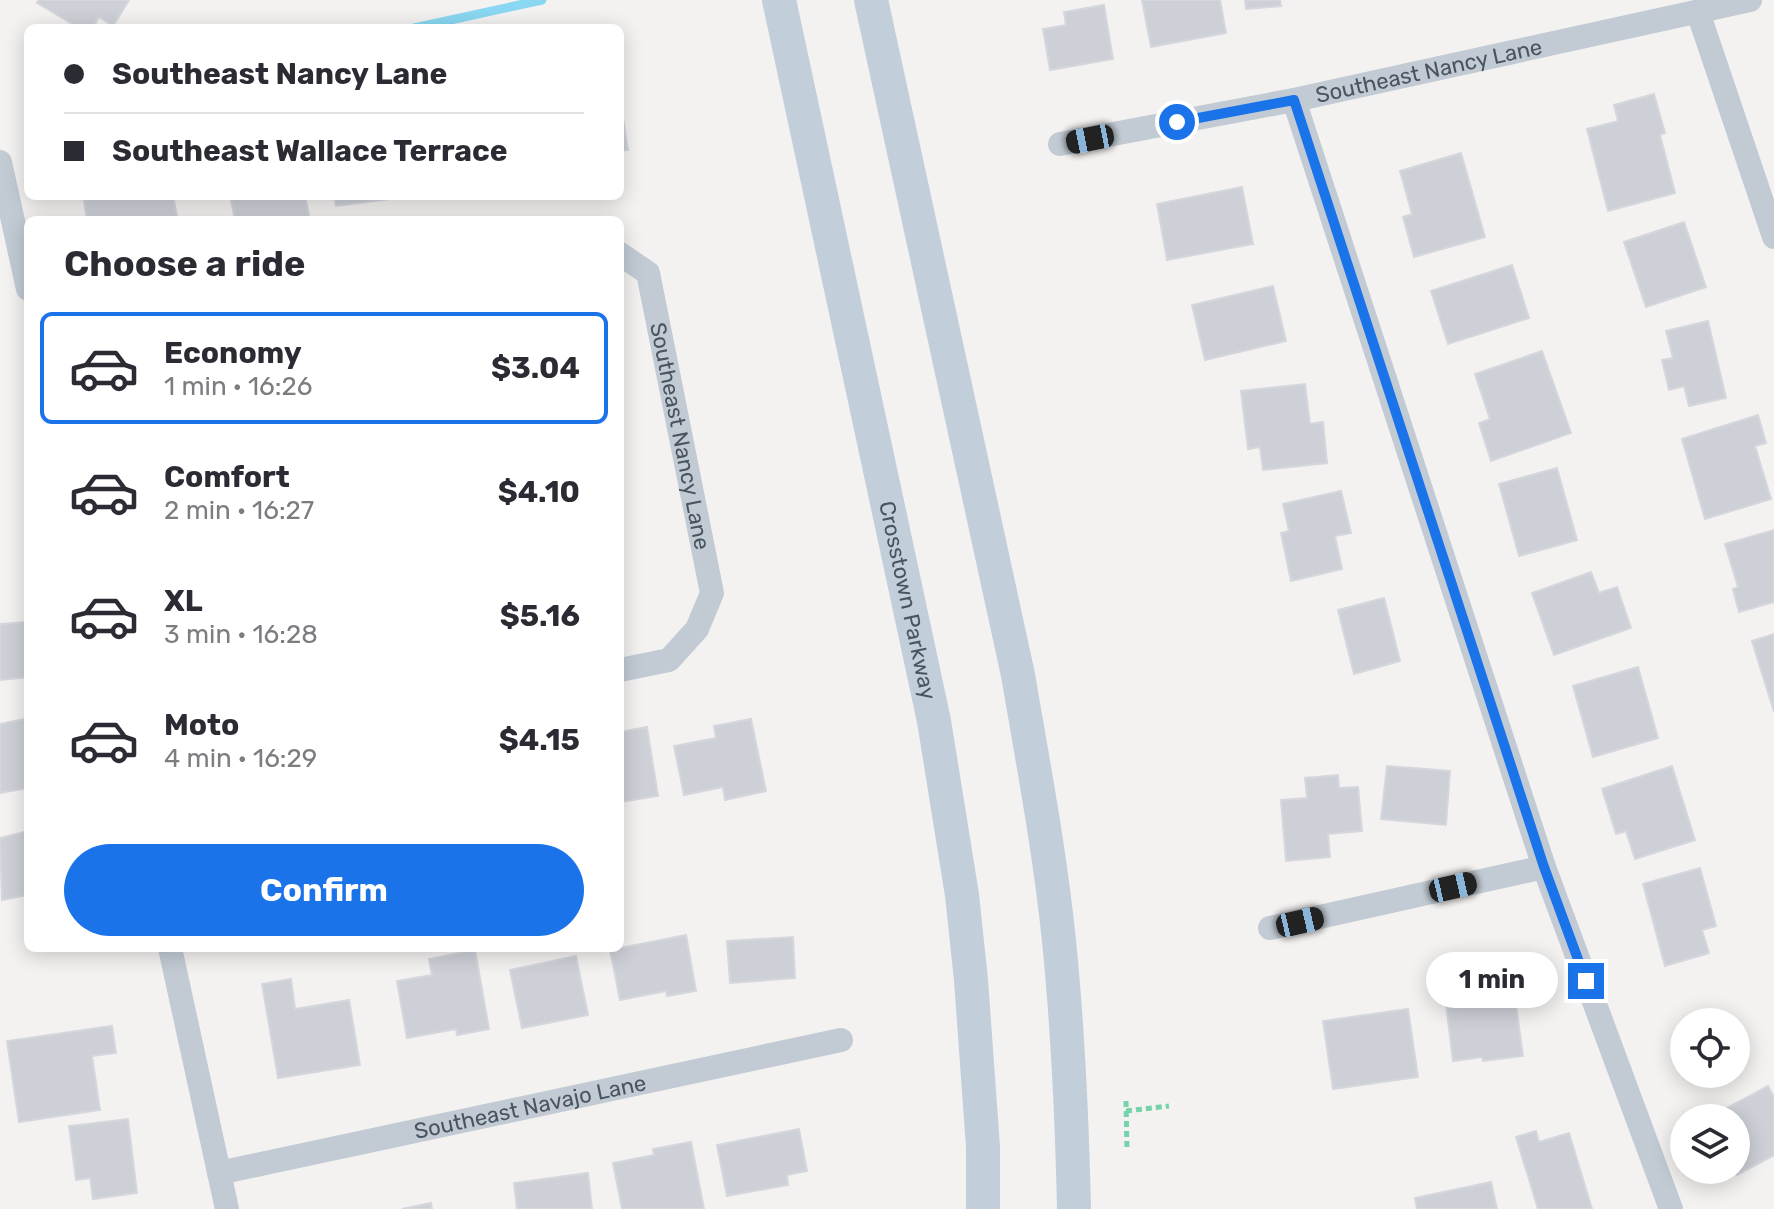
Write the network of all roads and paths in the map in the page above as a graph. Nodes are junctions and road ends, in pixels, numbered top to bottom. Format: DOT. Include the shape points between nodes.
graph roads {
  1 [pos="779,0"];
  2 [pos="871,0"];
  3 [pos="1750,0"];
  4 [pos="1698,12"];
  5 [pos="1294,100"];
  6 [pos="1060,144"];
  7 [pos="0,162"];
  8 [pos="1774,237"];
  9 [pos="624,257"];
  10 [pos="24,271"];
  11 [pos="624,669"];
  12 [pos="1544,867"];
  13 [pos="1270,928"];
  14 [pos="171,952"];
  15 [pos="841,1040"];
  16 [pos="1126,1101"];
  17 [pos="1169,1106"];
  18 [pos="1126,1111"];
  19 [pos="1127,1151"];
  20 [pos="219,1173"];
  21 [pos="227,1209"];
  22 [pos="983,1209"];
  23 [pos="1074,1209"];
  24 [pos="1671,1209"];
  1 -- 22 [label="main road, Crosstown Parkway" via="934,721 971,980"];
  2 -- 23 [label="main road" via="1034,764 1059,939"];
  3 -- 4 [label="street, Southeast Nancy Lane"];
  4 -- 5 [label="street, Southeast Nancy Lane"];
  4 -- 8 [label="street"];
  5 -- 6 [label="street, Southeast Nancy Lane"];
  5 -- 12 [label="street"];
  7 -- 10 [label="street"];
  9 -- 11 [label="street, Southeast Nancy Lane" via="648,273 712,593 697,629 669,660"];
  12 -- 13 [label="street"];
  12 -- 24 [label="street"];
  14 -- 20 [label="street"];
  15 -- 20 [label="street, Southeast Navajo Lane"];
  16 -- 18 [label="path"];
  17 -- 18 [label="path"];
  18 -- 19 [label="path"];
  20 -- 21 [label="street"];
}
